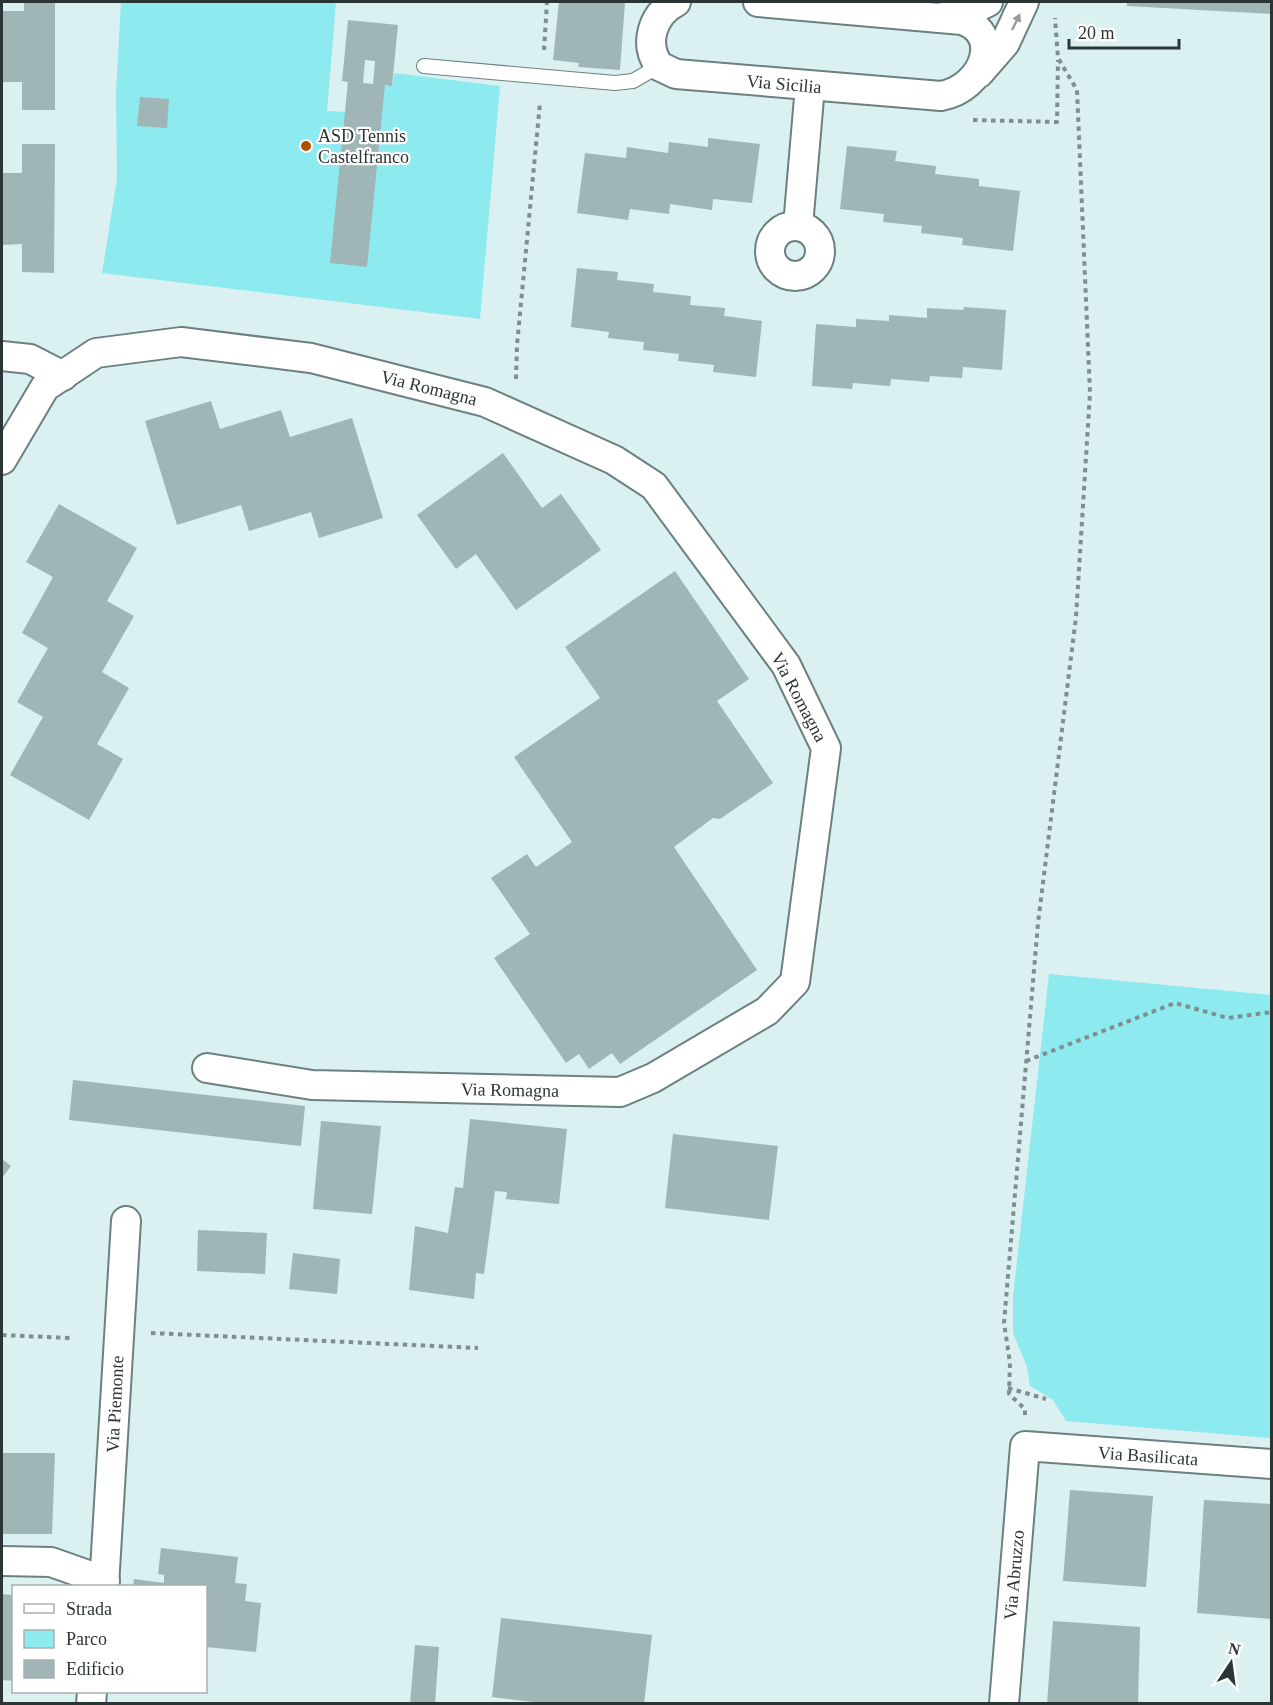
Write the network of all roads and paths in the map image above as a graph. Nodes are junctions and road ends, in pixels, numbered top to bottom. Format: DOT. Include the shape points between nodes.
graph roads {
  1 [pos="547,2"];
  2 [pos="676,2"];
  3 [pos="758,2"];
  4 [pos="988,2"];
  5 [pos="1024,2"];
  6 [pos="1054,12"];
  7 [pos="942,17"];
  8 [pos="1058,58"];
  9 [pos="424,66"];
  10 [pos="659,66"];
  11 [pos="979,73"];
  12 [pos="542,76"];
  13 [pos="810,86"];
  14 [pos="966,120"];
  15 [pos="798,226"];
  16 [pos="2,356"];
  17 [pos="63,376"];
  18 [pos="516,416"];
  19 [pos="2,460"];
  20 [pos="1272,1012"];
  21 [pos="1026,1061"];
  22 [pos="207,1068"];
  23 [pos="126,1221"];
  24 [pos="147,1332"];
  25 [pos="2,1335"];
  26 [pos="70,1338"];
  27 [pos="478,1348"];
  28 [pos="1008,1388"];
  29 [pos="1009,1394"];
  30 [pos="1046,1399"];
  31 [pos="1024,1446"];
  32 [pos="1272,1464"];
  33 [pos="2,1561"];
  34 [pos="104,1584"];
  35 [pos="1004,1704"];
  1 -- 12 [label="path"];
  2 -- 10 [label="street" via="661,13 651,35 652,51"];
  3 -- 7 [label="street"];
  4 -- 7 [label="street" via="964,14"];
  11 -- 5 [label="street, Via Sicilia, one-way" via="1005,43"];
  6 -- 8 [label="path"];
  7 -- 11 [label="street" via="967,21 980,34 984,51"];
  8 -- 14 [label="path" via="1057,122"];
  8 -- 21 [label="path" via="1077,90 1089,393 1076,617 1038,923"];
  9 -- 12 [label="lane"];
  10 -- 12 [label="lane" via="626,82"];
  10 -- 13 [label="street, Via Sicilia" via="685,76"];
  11 -- 13 [label="street, Via Sicilia" via="963,89 941,96"];
  12 -- 18 [label="path" via="517,345"];
  13 -- 15 [label="street"];
  16 -- 17 [label="street" via="30,359"];
  17 -- 18 [label="street, Via Romagna" via="96,353 181,342 311,358 485,402"];
  17 -- 19 [label="street, Via Romagna" via="45,387"];
  18 -- 22 [label="street, Via Romagna" via="614,460 654,486 786,665 826,747 795,982 767,1011 653,1078 620,1092 312,1085"];
  20 -- 21 [label="path" via="1228,1018 1175,1003"];
  21 -- 28 [label="path" via="1004,1323 1010,1363"];
  23 -- 34 [label="street, Via Piemonte"];
  24 -- 27 [label="path"];
  25 -- 26 [label="path"];
  28 -- 29 [label="path"];
  28 -- 30 [label="path"];
  31 -- 32 [label="street, Via Basilicata"];
  31 -- 35 [label="street, Via Abruzzo"];
  33 -- 34 [label="street" via="51,1562"];
}
